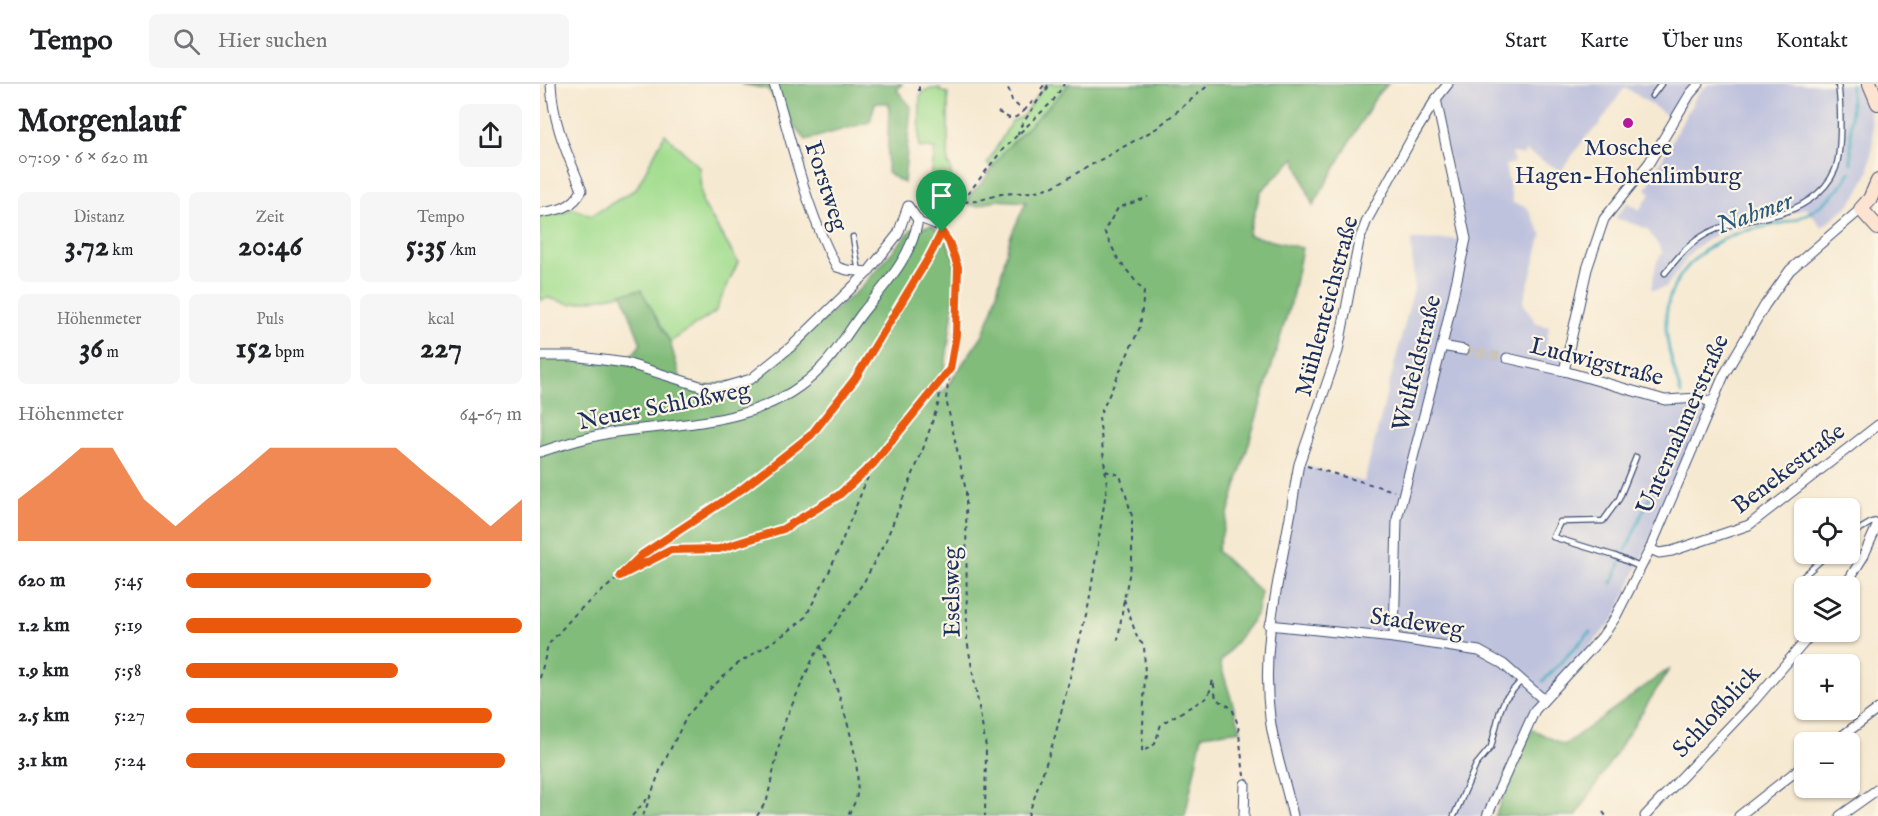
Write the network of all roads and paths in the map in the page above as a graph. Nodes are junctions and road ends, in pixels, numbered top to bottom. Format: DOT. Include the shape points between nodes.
graph roads {
  1 [pos="551,84"];
  2 [pos="774,84"];
  3 [pos="919,84"];
  4 [pos="1045,84"];
  5 [pos="1051,84"];
  6 [pos="1064,84"];
  7 [pos="1210,84"];
  8 [pos="1448,84"];
  9 [pos="1661,84"];
  10 [pos="1699,84"];
  11 [pos="1838,84"];
  12 [pos="1873,85"];
  13 [pos="1005,86"];
  14 [pos="1041,89"];
  15 [pos="919,91"];
  16 [pos="1652,96"];
  17 [pos="1436,99"];
  18 [pos="1033,101"];
  19 [pos="1878,103"];
  20 [pos="1024,111"];
  21 [pos="998,112"];
  22 [pos="1017,136"];
  23 [pos="1878,181"];
  24 [pos="1148,197"];
  25 [pos="961,202"];
  26 [pos="908,206"];
  27 [pos="1861,209"];
  28 [pos="540,213"];
  29 [pos="918,220"];
  30 [pos="1878,228"];
  31 [pos="942,232"];
  32 [pos="853,237"];
  33 [pos="863,272"];
  34 [pos="1665,273"];
  35 [pos="956,335"];
  36 [pos="1442,346"];
  37 [pos="1464,350"];
  38 [pos="540,356"];
  39 [pos="1507,358"];
  40 [pos="950,369"];
  41 [pos="1564,371"];
  42 [pos="941,379"];
  43 [pos="1711,402"];
  44 [pos="1878,425"];
  45 [pos="540,452"];
  46 [pos="1636,457"];
  47 [pos="873,464"];
  48 [pos="1299,464"];
  49 [pos="1105,471"];
  50 [pos="1403,494"];
  51 [pos="1878,523"];
  52 [pos="1860,529"];
  53 [pos="1650,549"];
  54 [pos="1817,564"];
  55 [pos="1642,568"];
  56 [pos="620,576"];
  57 [pos="1804,576"];
  58 [pos="1850,576"];
  59 [pos="1124,598"];
  60 [pos="1269,625"];
  61 [pos="1394,638"];
  62 [pos="1118,640"];
  63 [pos="1804,642"];
  64 [pos="821,646"];
  65 [pos="540,678"];
  66 [pos="1522,680"];
  67 [pos="1543,699"];
  68 [pos="1878,709"];
  69 [pos="1847,732"];
  70 [pos="1794,773"];
  71 [pos="1245,783"];
  72 [pos="1878,789"];
  73 [pos="650,796"];
  74 [pos="1604,812"];
  75 [pos="632,816"];
  76 [pos="643,816"];
  77 [pos="758,816"];
  78 [pos="848,816"];
  79 [pos="985,816"];
  80 [pos="1028,816"];
  81 [pos="1244,816"];
  82 [pos="1293,816"];
  83 [pos="1454,816"];
  84 [pos="1487,816"];
  85 [pos="1606,816"];
  86 [pos="1645,816"];
  87 [pos="1739,816"];
  88 [pos="1840,816"];
  1 -- 28 [label="street" via="552,111 582,190 577,201"];
  2 -- 33 [label="street, Forstweg" via="829,253 837,267"];
  3 -- 15 [label="path"];
  4 -- 14 [label="path"];
  5 -- 22 [label="path"];
  6 -- 22 [label="path" via="1053,101"];
  7 -- 25 [label="path" via="1157,128 1052,187"];
  8 -- 17 [label="street, Mühlenteichstraße"];
  9 -- 16 [label="lane"];
  10 -- 41 [label="street" via="1649,163 1604,219 1587,269"];
  11 -- 34 [label="lane" via="1841,100 1835,170 1822,189 1798,208 1710,232 1689,244"];
  12 -- 19 [label="street"];
  13 -- 20 [label="path" via="1012,101"];
  17 -- 36 [label="street, Wulfeldstraße" via="1466,239"];
  17 -- 48 [label="street, Mühlenteichstraße" via="1378,196 1359,241 1338,351"];
  18 -- 20 [label="path"];
  20 -- 21 [label="path" via="1009,118"];
  22 -- 25 [label="path"];
  23 -- 27 [label="street, Unternahmerstraße"];
  24 -- 49 [label="path" via="1118,208 1104,231 1118,259 1144,292 1140,327 1099,417"];
  25 -- 26 [label="path"];
  26 -- 29 [label="street"];
  26 -- 33 [label="street" via="898,234"];
  27 -- 30 [label="street"];
  27 -- 43 [label="street, Unternahmerstraße" via="1781,281"];
  29 -- 31 [label="lane"];
  29 -- 45 [label="street, Neuer Schloßweg" via="916,233 899,267 822,367 779,400 742,415 622,431"];
  31 -- 35 [label="lane" via="958,267"];
  31 -- 56 [label="path" via="855,379 811,435 742,489 643,554"];
  32 -- 33 [label="lane"];
  33 -- 38 [label="street" via="793,345 751,379 724,387 703,387 626,363"];
  35 -- 40 [label="path, Eselsweg"];
  36 -- 37 [label="street"];
  36 -- 50 [label="street, Wulfeldstraße"];
  39 -- 41 [label="street, Ludwigstraße"];
  40 -- 42 [label="path"];
  40 -- 79 [label="path, Eselsweg" via="946,399 966,491 967,640 986,747"];
  41 -- 43 [label="street, Ludwigstraße" via="1665,400 1699,398"];
  42 -- 47 [label="path"];
  42 -- 64 [label="path" via="939,402 922,452 886,540 865,580"];
  43 -- 53 [label="street, Unternahmerstraße"];
  44 -- 53 [label="street, Benekestraße" via="1749,525 1672,551 1659,553"];
  46 -- 55 [label="lane" via="1619,499 1603,521 1560,522 1553,537"];
  47 -- 56 [label="path" via="839,495 783,529 719,549 671,550"];
  47 -- 73 [label="path" via="831,568 805,618 736,665 705,695 687,716"];
  48 -- 50 [label="path"];
  48 -- 60 [label="street, Mühlenteichstraße"];
  49 -- 59 [label="path" via="1120,475 1132,516 1132,562"];
  49 -- 80 [label="path" via="1107,484 1089,603 1054,740"];
  50 -- 61 [label="street, Wulfeldstraße" via="1395,536"];
  51 -- 52 [label="lane"];
  51 -- 58 [label="street"];
  53 -- 55 [label="street, Unternahmerstraße"];
  54 -- 57 [label="lane"];
  55 -- 67 [label="street, Unternahmerstraße" via="1602,637"];
  56 -- 65 [label="path" via="577,612 548,645"];
  59 -- 62 [label="path"];
  59 -- 71 [label="path" via="1138,640 1144,645 1142,752 1155,744 1161,724 1208,698 1213,680 1216,699 1232,708 1238,725"];
  60 -- 61 [label="street, Stadeweg"];
  60 -- 82 [label="street, Mühlenteichstraße" via="1270,718"];
  61 -- 66 [label="street, Stadeweg" via="1479,651"];
  63 -- 86 [label="street, Schloßblick"];
  64 -- 77 [label="path" via="784,723 768,800"];
  64 -- 78 [label="path" via="839,694 857,770 856,799"];
  66 -- 67 [label="street, Stadeweg"];
  66 -- 83 [label="lane" via="1505,699 1491,747 1476,765"];
  67 -- 84 [label="street, Unternahmerstraße" via="1526,726"];
  68 -- 69 [label="street"];
  70 -- 87 [label="street"];
  71 -- 81 [label="street"];
  72 -- 88 [label="street"];
  73 -- 75 [label="path"];
  73 -- 76 [label="path"];
  74 -- 85 [label="path"];
}
